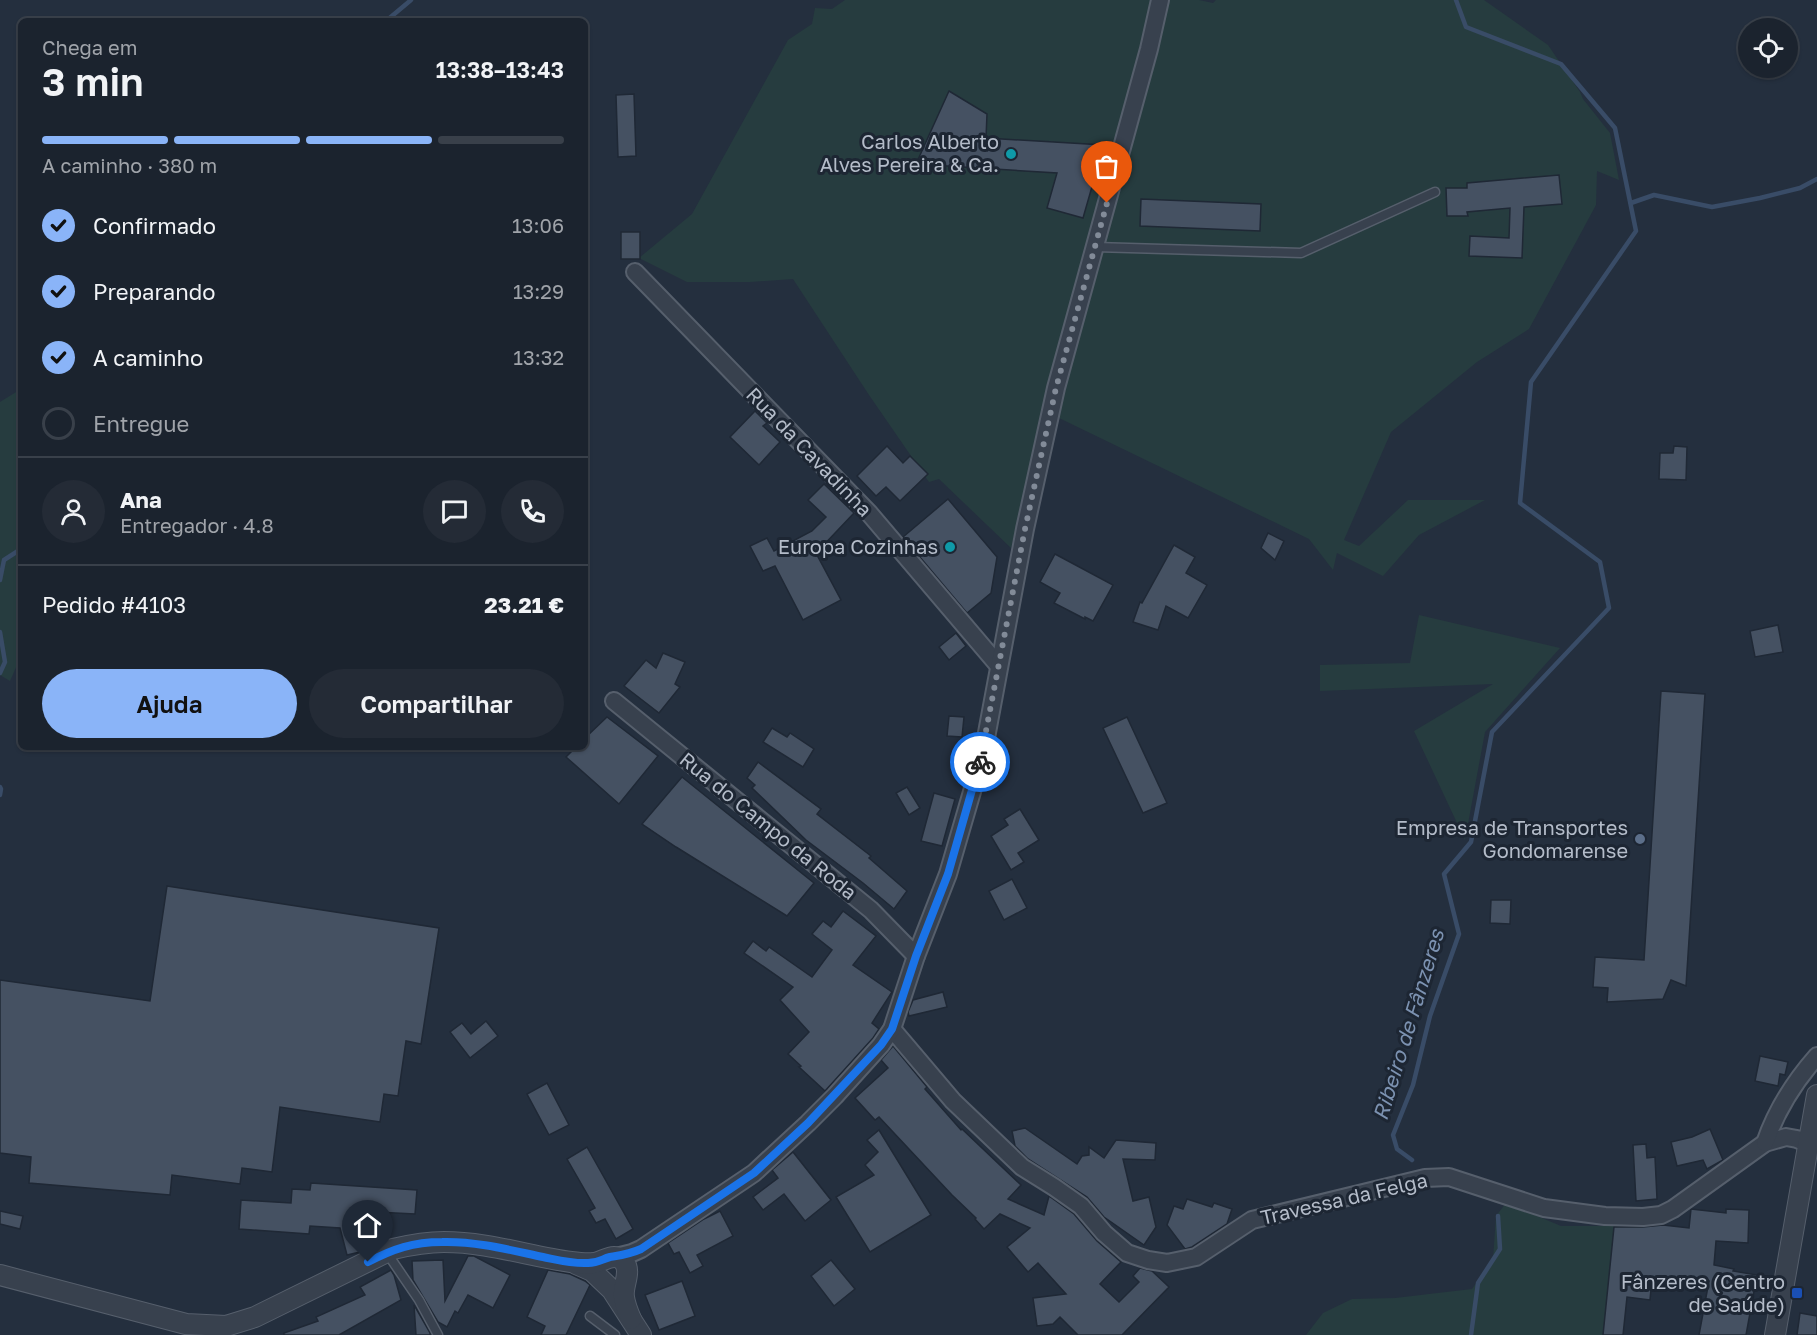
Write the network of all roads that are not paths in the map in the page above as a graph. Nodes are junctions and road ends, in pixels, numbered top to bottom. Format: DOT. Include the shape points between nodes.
graph roads {
  1 [pos="1160,0"];
  2 [pos="1435,192"];
  3 [pos="1095,248"];
  4 [pos="635,272"];
  5 [pos="999,666"];
  6 [pos="614,701"];
  7 [pos="916,956"];
  8 [pos="892,1029"];
  9 [pos="1817,1056"];
  10 [pos="1817,1095"];
  11 [pos="1765,1143"];
  12 [pos="1809,1144"];
  13 [pos="386,1253"];
  14 [pos="613,1272"];
  15 [pos="0,1275"];
  16 [pos="590,1316"];
  17 [pos="636,1327"];
  18 [pos="438,1335"];
  19 [pos="615,1335"];
  20 [pos="1775,1335"];
  1 -- 3 [label="street"];
  2 -- 3 [label="lane" via="1301,253"];
  3 -- 5 [label="street" via="1056,388"];
  4 -- 5 [label="street, Rua da Cavadinha" via="869,513"];
  5 -- 7 [label="street" via="983,754 948,874"];
  6 -- 7 [label="street, Rua do Campo da Roda" via="871,910"];
  7 -- 8 [label="street"];
  8 -- 11 [label="street, Travessa da Felga" via="953,1101 1022,1167 1081,1206 1126,1253 1167,1263 1196,1257 1252,1220 1425,1178 1449,1177 1544,1208 1605,1216 1661,1215"];
  8 -- 14 [label="street" via="828,1102 754,1173"];
  9 -- 11 [label="street" via="1802,1073 1771,1125"];
  10 -- 12 [label="street"];
  11 -- 12 [label="street, Travessa da Felga" via="1786,1137"];
  12 -- 20 [label="street"];
  13 -- 14 [label="street" via="412,1245 473,1244"];
  13 -- 15 [label="street" via="255,1317 226,1326 186,1324"];
  13 -- 18 [label="lane"];
  14 -- 17 [label="street"];
  16 -- 19 [label="lane"];
}
